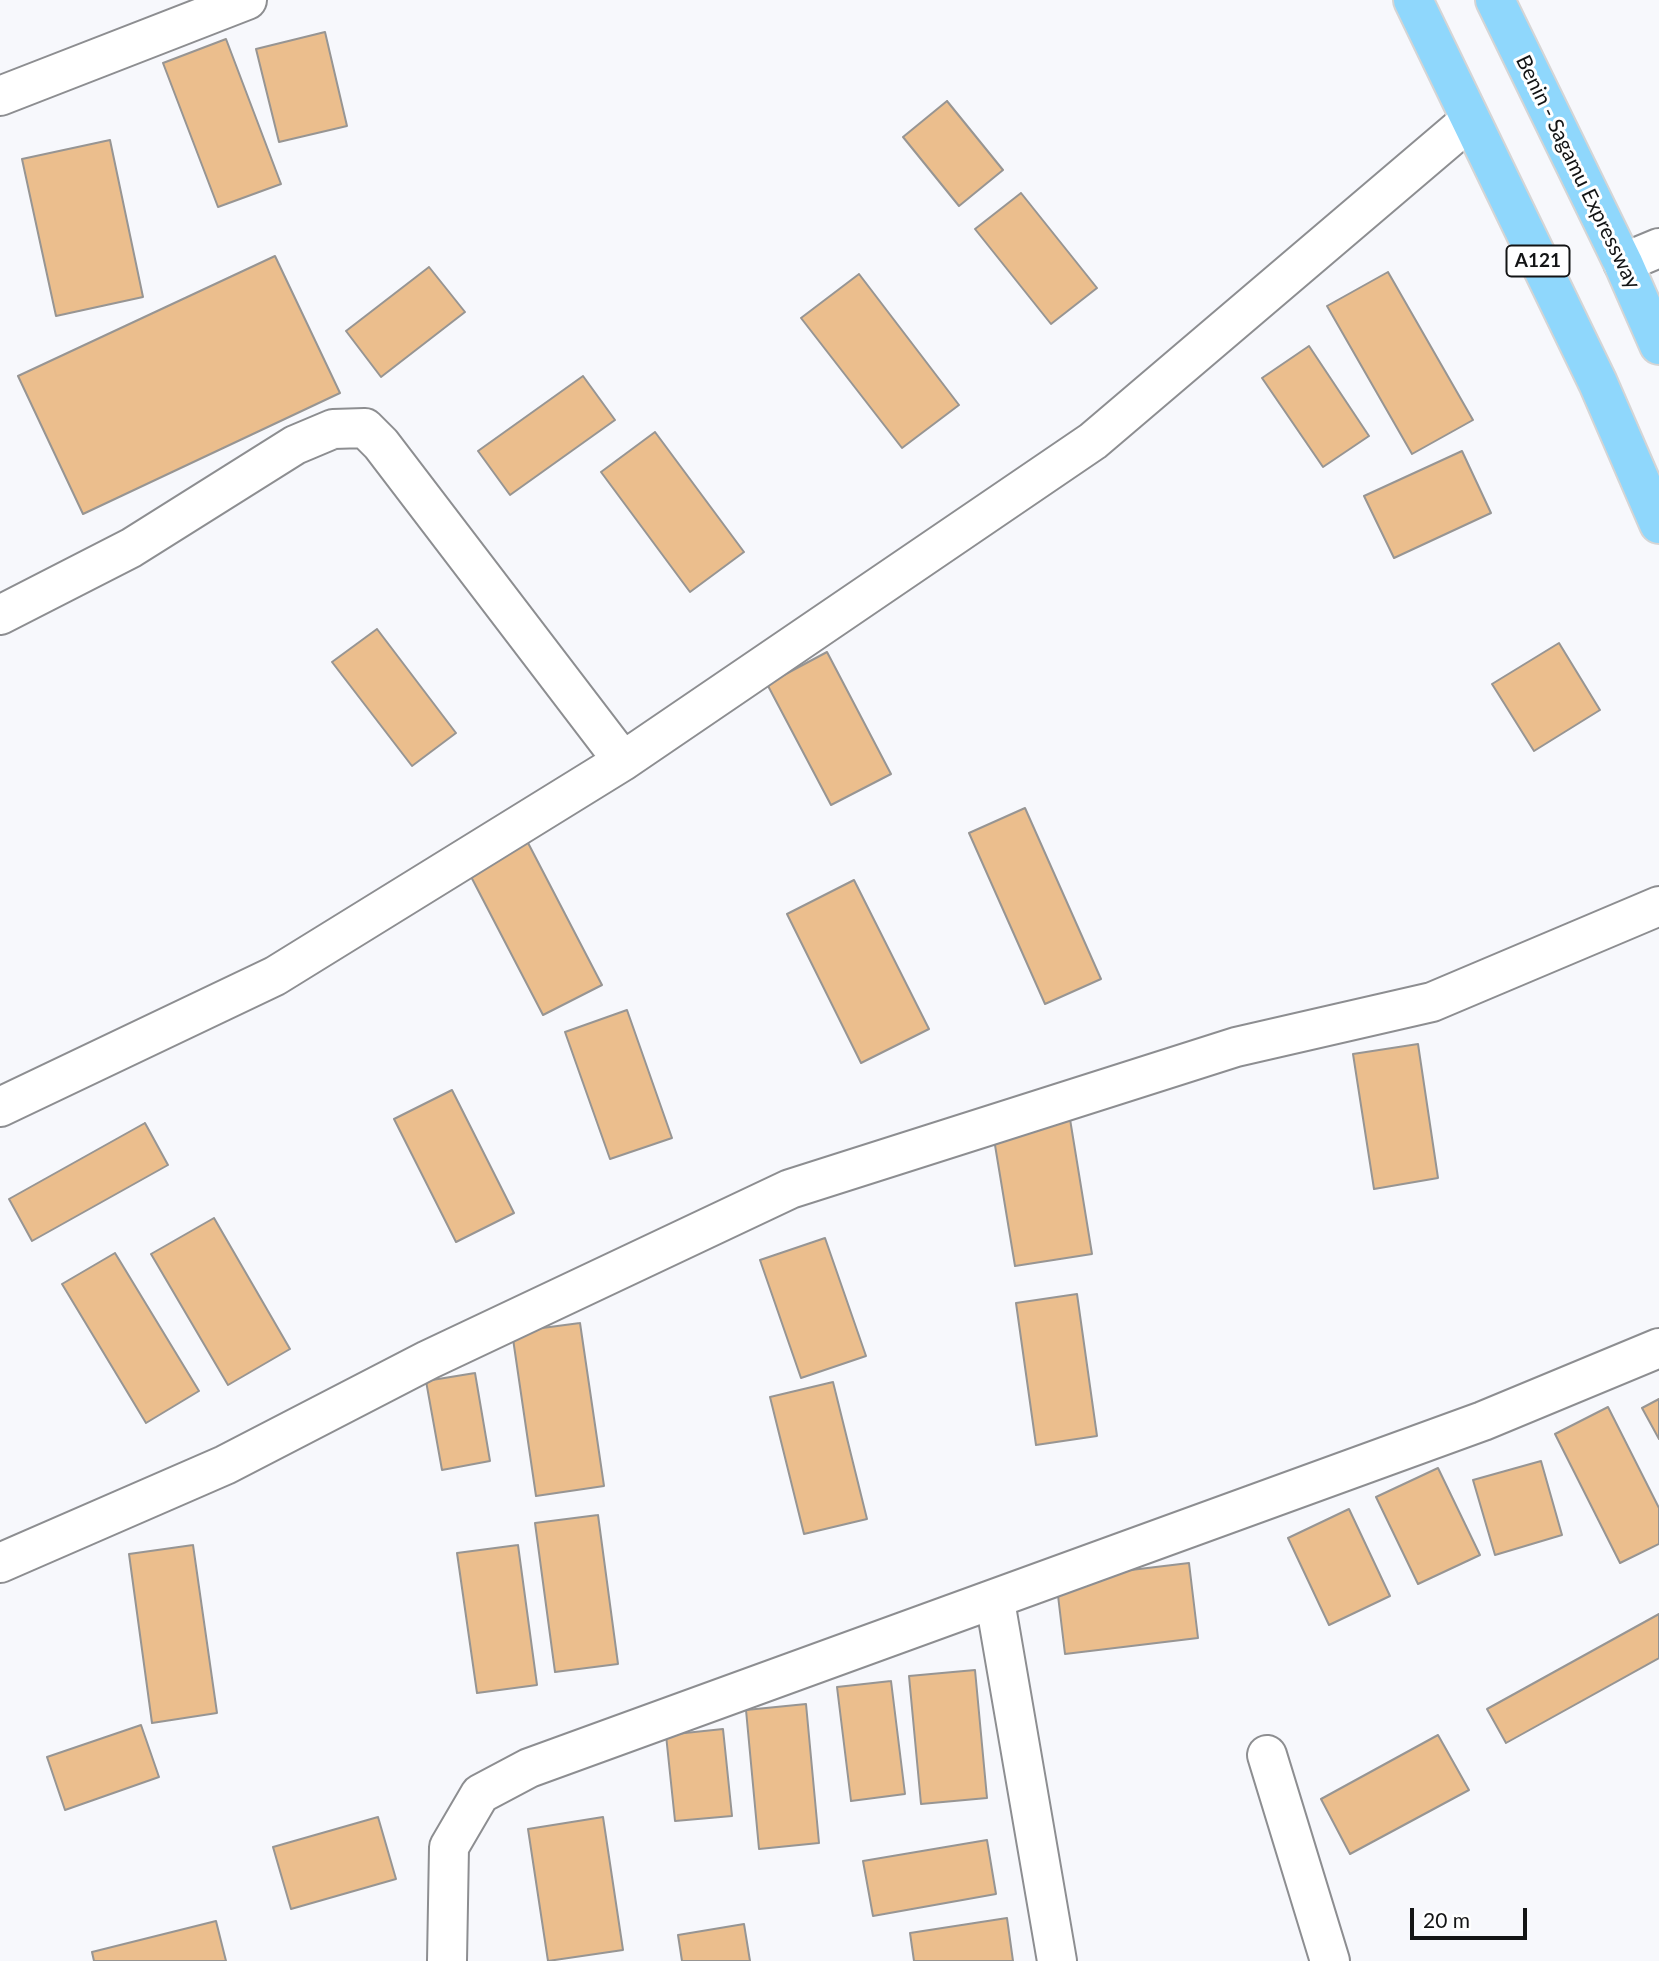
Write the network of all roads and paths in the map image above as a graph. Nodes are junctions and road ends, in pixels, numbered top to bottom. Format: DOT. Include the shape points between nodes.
graph roads {
  1 [pos="247,0"];
  2 [pos="1413,0"];
  3 [pos="1495,0"];
  4 [pos="0,96"];
  5 [pos="1469,121"];
  6 [pos="1659,248"];
  7 [pos="1623,263"];
  8 [pos="1659,345"];
  9 [pos="1659,523"];
  10 [pos="0,615"];
  11 [pos="623,761"];
  12 [pos="1659,906"];
  13 [pos="0,1107"];
  14 [pos="1659,1348"];
  15 [pos="0,1563"];
  16 [pos="995,1601"];
  17 [pos="1267,1755"];
  18 [pos="447,1961"];
  19 [pos="1057,1961"];
  20 [pos="1330,1961"];
  1 -- 4 [label="street"];
  2 -- 5 [label="highway, A121"];
  3 -- 7 [label="highway, Benin - Sagamu Expressway"];
  5 -- 9 [label="highway, A121" via="1598,383"];
  5 -- 11 [label="street" via="1093,441"];
  6 -- 7 [label="street"];
  7 -- 8 [label="highway, Benin - Sagamu Expressway"];
  10 -- 11 [label="street" via="131,548 295,445 333,429 365,428"];
  11 -- 13 [label="street" via="275,976"];
  12 -- 15 [label="street" via="1432,1002 1236,1047 790,1189 428,1360 225,1465"];
  14 -- 16 [label="street" via="1483,1421"];
  16 -- 18 [label="street" via="528,1768 480,1794 449,1847"];
  16 -- 19 [label="street"];
  17 -- 20 [label="street"];
}
